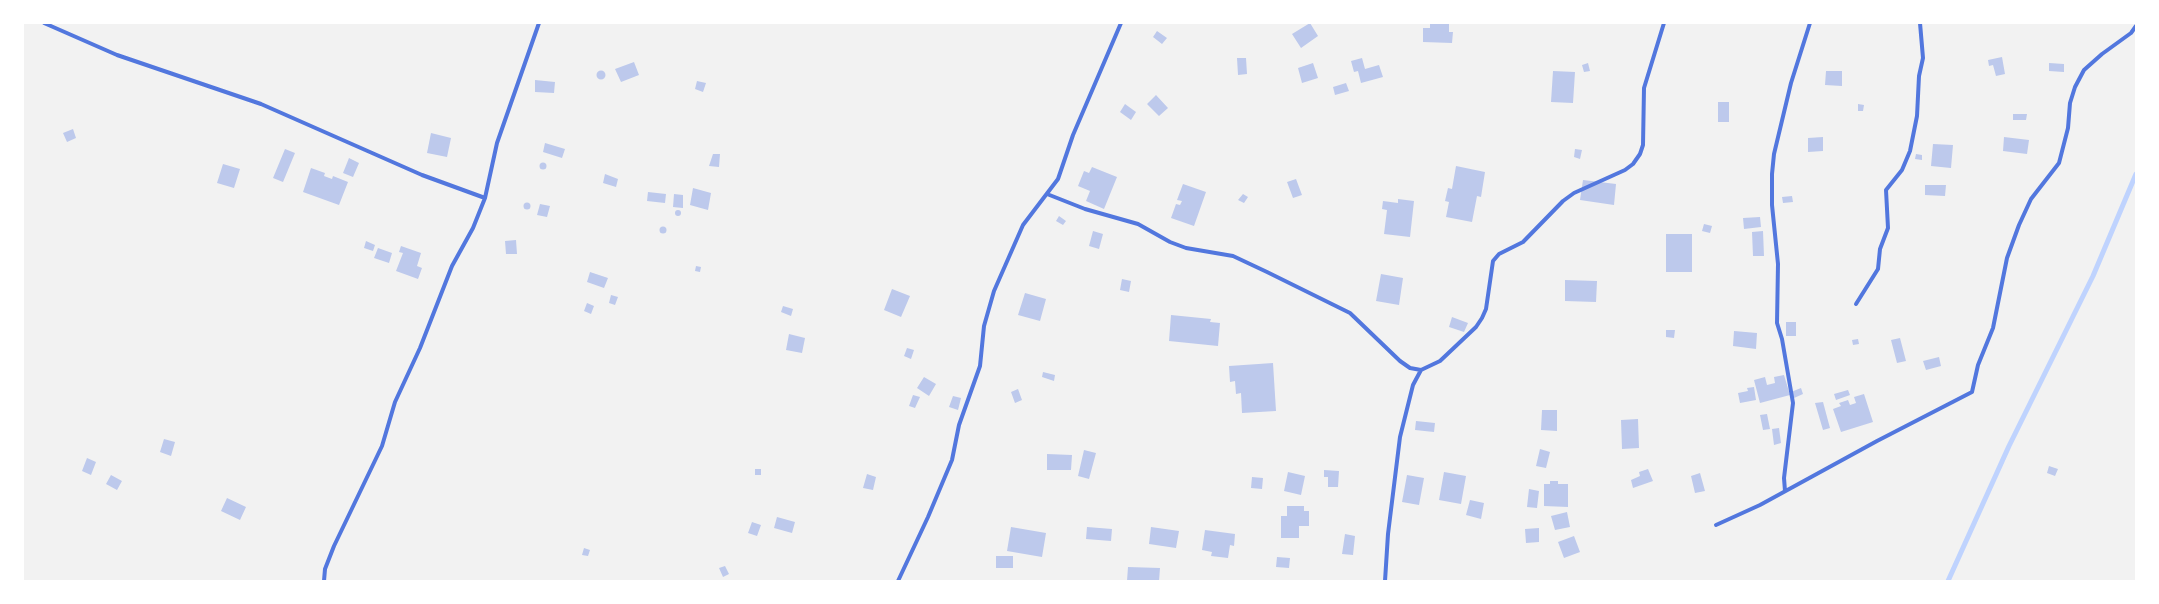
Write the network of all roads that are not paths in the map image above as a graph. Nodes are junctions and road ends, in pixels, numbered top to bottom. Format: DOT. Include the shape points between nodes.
graph roads {
  1 [pos="44,23"];
  2 [pos="539,23"];
  3 [pos="1121,23"];
  4 [pos="1664,23"];
  5 [pos="1810,23"];
  6 [pos="1920,23"];
  7 [pos="2136,26"];
  8 [pos="1047,194"];
  9 [pos="485,198"];
  10 [pos="1856,304"];
  11 [pos="1421,370"];
  12 [pos="1785,491"];
  13 [pos="1716,525"];
  14 [pos="324,581"];
  15 [pos="898,581"];
  16 [pos="1385,581"];
  1 -- 9 [label="street" via="117,55 262,104 422,175"];
  2 -- 9 [label="street" via="497,143"];
  3 -- 8 [label="street" via="1073,135 1058,178"];
  4 -- 11 [label="street" via="1644,88 1643,145 1633,164 1574,192 1523,242 1499,254 1494,261 1486,309 1476,327 1440,361"];
  5 -- 12 [label="street" via="1791,83 1774,154 1772,174 1772,205 1778,264 1777,323 1793,403 1784,478"];
  6 -- 10 [label="street" via="1924,58 1919,76 1917,116 1910,151 1902,170 1886,190 1888,228 1880,249 1878,269"];
  7 -- 12 [label="street" via="2131,33 2084,70 2075,87 2059,163 2031,199 2007,258 1993,328 1978,365 1972,392"];
  8 -- 11 [label="street" via="1085,209 1138,224 1186,248 1233,256 1267,272 1350,314 1400,361 1410,368"];
  8 -- 15 [label="street" via="1024,225 994,291 984,326 980,366 958,425 952,460"];
  9 -- 14 [label="street" via="473,228 452,266 420,348 395,402 382,446 334,546"];
  11 -- 16 [label="street" via="1413,385 1400,437"];
  12 -- 13 [label="street"];
}
